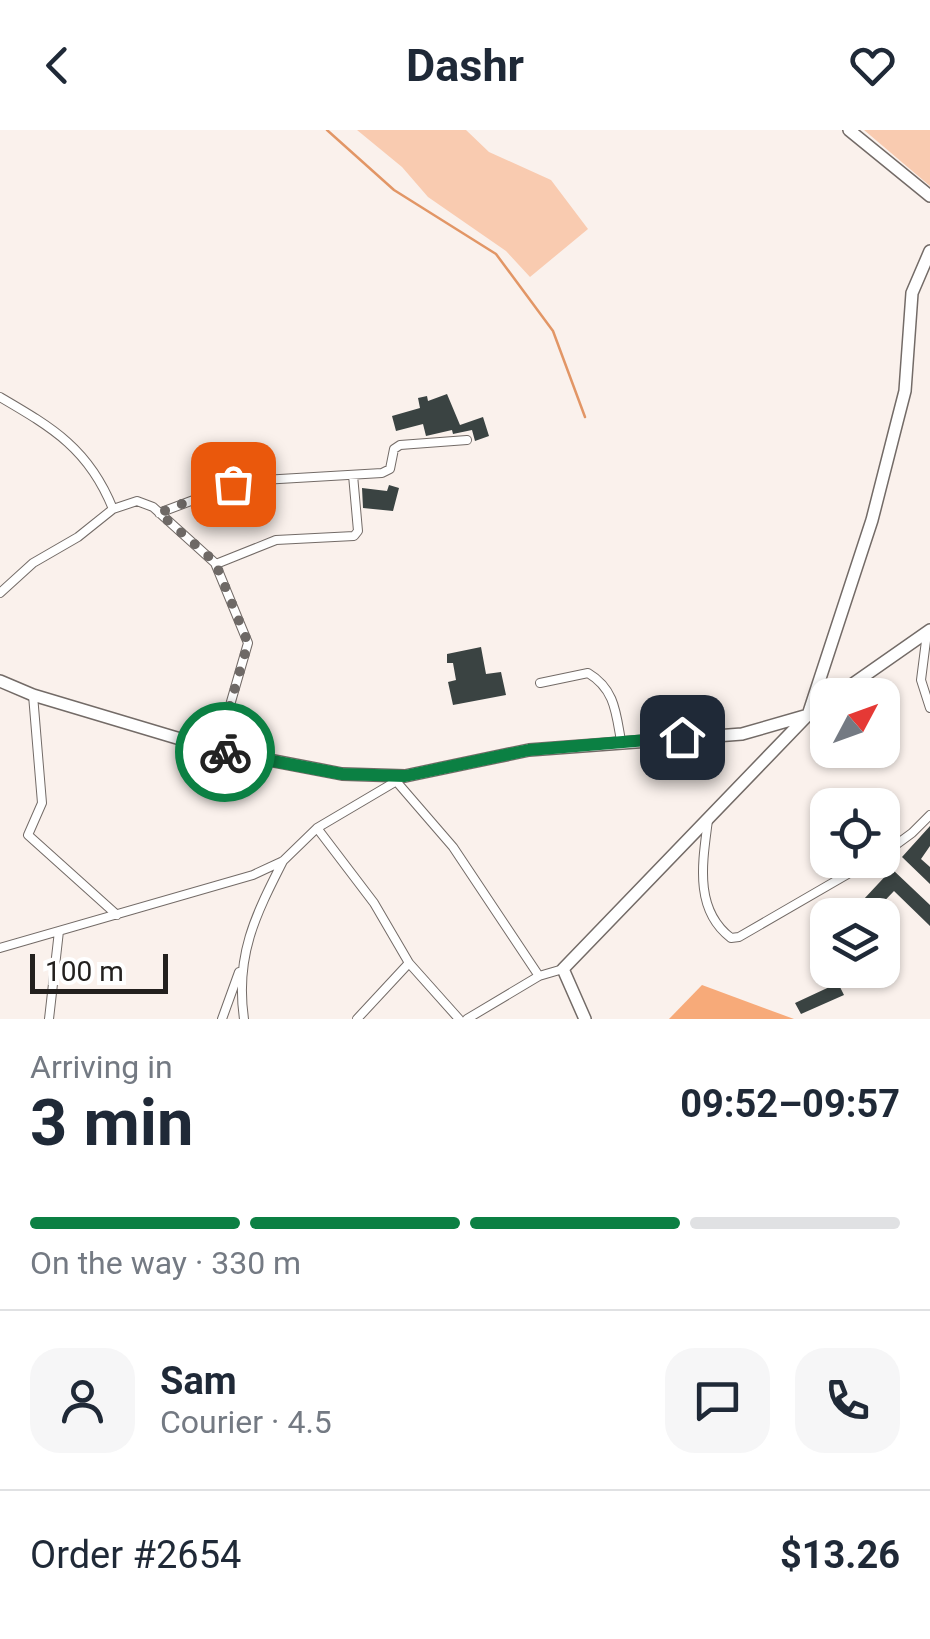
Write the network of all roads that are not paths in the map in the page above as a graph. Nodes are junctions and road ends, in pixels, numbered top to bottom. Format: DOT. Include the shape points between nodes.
graph roads {
  1 [pos="849,130"];
  2 [pos="930,196"];
  3 [pos="930,251"];
  4 [pos="0,397"];
  5 [pos="467,440"];
  6 [pos="353,475"];
  7 [pos="113,509"];
  8 [pos="159,513"];
  9 [pos="216,564"];
  10 [pos="0,593"];
  11 [pos="928,632"];
  12 [pos="862,678"];
  13 [pos="0,681"];
  14 [pos="540,683"];
  15 [pos="33,695"];
  16 [pos="930,708"];
  17 [pos="808,715"];
  18 [pos="621,741"];
  19 [pos="217,750"];
  20 [pos="400,778"];
  21 [pos="930,815"];
  22 [pos="708,820"];
  23 [pos="317,828"];
  24 [pos="900,844"];
  25 [pos="283,861"];
  26 [pos="841,878"];
  27 [pos="116,914"];
  28 [pos="60,931"];
  29 [pos="0,948"];
  30 [pos="243,962"];
  31 [pos="409,963"];
  32 [pos="562,969"];
  33 [pos="540,976"];
  34 [pos="49,1019"];
  35 [pos="222,1019"];
  36 [pos="244,1019"];
  37 [pos="357,1019"];
  38 [pos="459,1019"];
  39 [pos="467,1019"];
  40 [pos="586,1019"];
  1 -- 2 [label="street"];
  3 -- 17 [label="street" via="912,293 904,391 872,520"];
  4 -- 7 [label="street" via="68,440 98,475"];
  5 -- 6 [label="street" via="400,445 386,471"];
  6 -- 8 [label="street" via="244,480"];
  6 -- 9 [label="street" via="354,536 276,540"];
  7 -- 8 [label="street" via="136,501"];
  7 -- 10 [label="street"];
  8 -- 9 [label="street"];
  9 -- 19 [label="street" via="248,643"];
  11 -- 12 [label="street"];
  11 -- 16 [label="street" via="921,680"];
  13 -- 15 [label="street"];
  14 -- 18 [label="street" via="588,673 596,678 614,701"];
  15 -- 19 [label="street"];
  15 -- 27 [label="street" via="42,803 28,835"];
  17 -- 18 [label="street" via="742,734"];
  17 -- 22 [label="street"];
  18 -- 20 [label="street" via="529,750"];
  19 -- 20 [label="street"];
  20 -- 23 [label="street"];
  20 -- 33 [label="street"];
  21 -- 24 [label="street"];
  22 -- 26 [label="street" via="700,880 730,938"];
  22 -- 32 [label="street"];
  23 -- 25 [label="street"];
  23 -- 31 [label="street"];
  25 -- 27 [label="street" via="227,885"];
  25 -- 30 [label="street" via="256,914"];
  27 -- 28 [label="street"];
  28 -- 29 [label="street"];
  28 -- 34 [label="street"];
  30 -- 35 [label="street"];
  30 -- 36 [label="street"];
  31 -- 37 [label="street"];
  31 -- 38 [label="street"];
  32 -- 33 [label="street"];
  32 -- 40 [label="street"];
  33 -- 39 [label="street"];
}
